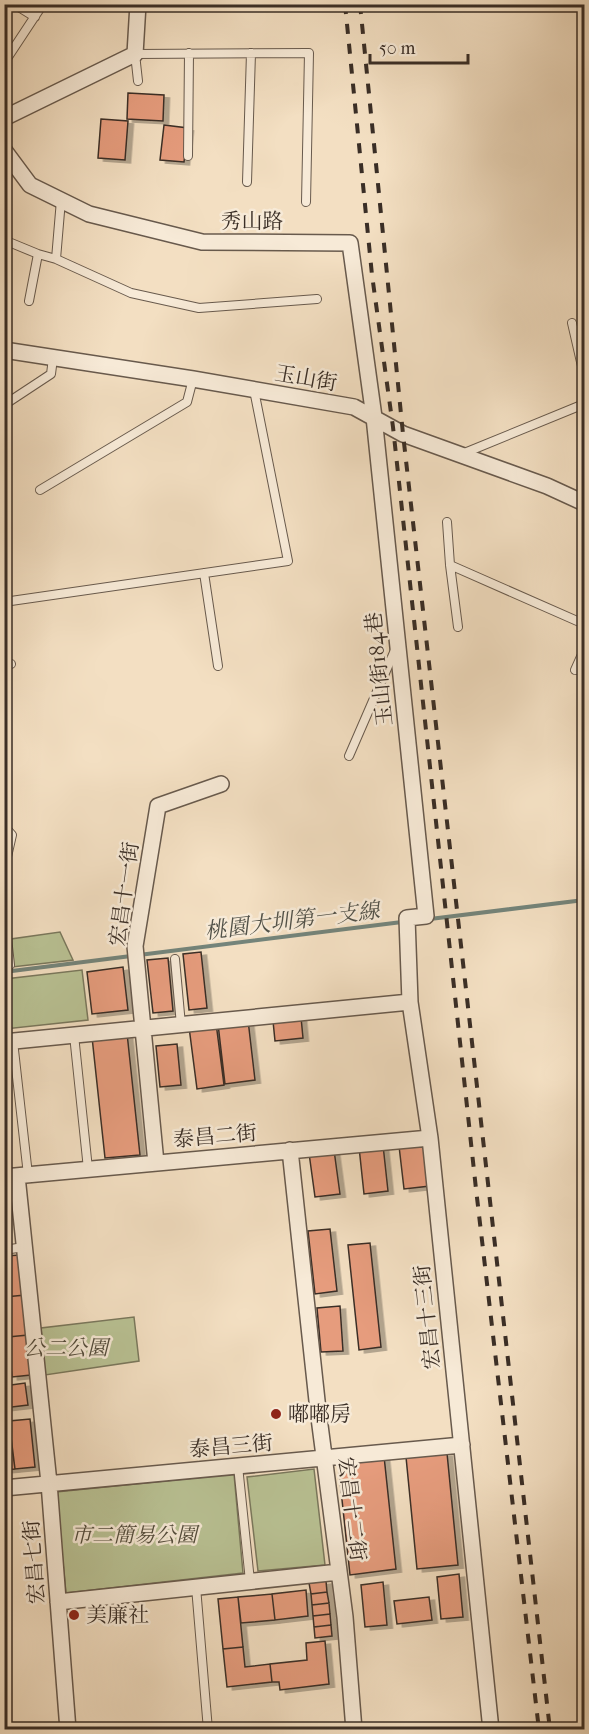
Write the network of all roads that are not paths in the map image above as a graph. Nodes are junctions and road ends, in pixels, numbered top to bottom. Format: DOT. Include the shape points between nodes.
graph roads {
  1 [pos="14,4"];
  2 [pos="43,4"];
  3 [pos="138,4"];
  4 [pos="160,4"];
  5 [pos="326,8"];
  6 [pos="35,17"];
  7 [pos="189,53"];
  8 [pos="251,53"];
  9 [pos="135,54"];
  10 [pos="4,63"];
  11 [pos="138,81"];
  12 [pos="4,118"];
  13 [pos="4,150"];
  14 [pos="188,156"];
  15 [pos="248,182"];
  16 [pos="61,200"];
  17 [pos="306,202"];
  18 [pos="4,240"];
  19 [pos="38,254"];
  20 [pos="56,259"];
  21 [pos="317,298"];
  22 [pos="28,301"];
  23 [pos="572,323"];
  24 [pos="4,351"];
  25 [pos="53,358"];
  26 [pos="585,375"];
  27 [pos="193,379"];
  28 [pos="254,390"];
  29 [pos="585,404"];
  30 [pos="4,405"];
  31 [pos="374,417"];
  32 [pos="461,455"];
  33 [pos="40,490"];
  34 [pos="585,503"];
  35 [pos="447,522"];
  36 [pos="450,565"];
  37 [pos="204,573"];
  38 [pos="4,602"];
  39 [pos="585,624"];
  40 [pos="458,627"];
  41 [pos="398,642"];
  42 [pos="585,650"];
  43 [pos="218,666"];
  44 [pos="575,670"];
  45 [pos="349,756"];
  46 [pos="221,784"];
  47 [pos="4,826"];
  48 [pos="4,870"];
  49 [pos="4,911"];
  50 [pos="426,916"];
  51 [pos="175,959"];
  52 [pos="4,965"];
  53 [pos="410,1002"];
  54 [pos="181,1025"];
  55 [pos="143,1029"];
  56 [pos="74,1035"];
  57 [pos="9,1042"];
  58 [pos="430,1138"];
  59 [pos="290,1150"];
  60 [pos="156,1163"];
  61 [pos="88,1169"];
  62 [pos="17,1176"];
  63 [pos="24,1247"];
  64 [pos="4,1250"];
  65 [pos="462,1445"];
  66 [pos="324,1458"];
  67 [pos="238,1466"];
  68 [pos="49,1484"];
  69 [pos="4,1488"];
  70 [pos="339,1572"];
  71 [pos="250,1581"];
  72 [pos="196,1587"];
  73 [pos="58,1602"];
  74 [pos="68,1730"];
  75 [pos="208,1730"];
  76 [pos="354,1730"];
  77 [pos="491,1730"];
  1 -- 6 [label="lane"];
  2 -- 6 [label="lane"];
  3 -- 9 [label="street"];
  4 -- 5 [label="lane"];
  6 -- 10 [label="lane"];
  7 -- 8 [label="lane"];
  7 -- 9 [label="lane"];
  7 -- 14 [label="lane"];
  8 -- 15 [label="lane"];
  8 -- 17 [label="lane" via="309,53"];
  9 -- 11 [label="lane"];
  9 -- 12 [label="street"];
  13 -- 16 [label="street, 秀山路" via="30,185"];
  16 -- 20 [label="lane"];
  16 -- 31 [label="street, 秀山路" via="89,214 202,242 350,243"];
  18 -- 19 [label="lane"];
  19 -- 20 [label="lane"];
  19 -- 22 [label="lane"];
  20 -- 21 [label="lane" via="131,293 199,308"];
  23 -- 26 [label="lane"];
  24 -- 25 [label="street, 玉山街"];
  25 -- 27 [label="street, 玉山街"];
  25 -- 30 [label="lane" via="51,374"];
  27 -- 28 [label="street, 玉山街"];
  27 -- 33 [label="lane" via="187,402"];
  28 -- 31 [label="street, 玉山街" via="354,407"];
  28 -- 37 [label="lane" via="288,561"];
  29 -- 32 [label="lane"];
  31 -- 32 [label="street, 玉山街" via="403,434"];
  31 -- 41 [label="street, 玉山街184巷"];
  32 -- 34 [label="street, 玉山街"];
  35 -- 36 [label="lane"];
  36 -- 39 [label="lane"];
  36 -- 40 [label="lane"];
  37 -- 38 [label="lane"];
  37 -- 43 [label="lane"];
  41 -- 45 [label="lane"];
  41 -- 50 [label="street, 玉山街184巷"];
  42 -- 44 [label="lane"];
  46 -- 55 [label="street, 宏昌十一街" via="158,806 136,955"];
  47 -- 48 [label="lane" via="12,835"];
  49 -- 52 [label="lane" via="10,965"];
  50 -- 53 [label="street, 宏昌十三街" via="408,923"];
  51 -- 54 [label="lane"];
  53 -- 54 [label="street"];
  53 -- 58 [label="street, 宏昌十三街"];
  54 -- 55 [label="street"];
  55 -- 56 [label="street"];
  55 -- 60 [label="street, 宏昌十一街"];
  56 -- 57 [label="street"];
  56 -- 61 [label="lane"];
  57 -- 62 [label="lane"];
  58 -- 59 [label="street, 泰昌二街"];
  58 -- 65 [label="street, 宏昌十三街"];
  59 -- 60 [label="street, 泰昌二街"];
  59 -- 66 [label="street, 宏昌十二街"];
  60 -- 61 [label="street, 泰昌二街"];
  61 -- 62 [label="street, 泰昌二街"];
  62 -- 63 [label="street, 宏昌七街"];
  63 -- 64 [label="lane"];
  63 -- 68 [label="street, 宏昌七街"];
  65 -- 66 [label="street, 泰昌三街"];
  65 -- 77 [label="street, 宏昌十三街"];
  66 -- 67 [label="street, 泰昌三街"];
  66 -- 70 [label="street, 宏昌十二街"];
  67 -- 68 [label="street, 泰昌三街"];
  67 -- 71 [label="lane"];
  68 -- 69 [label="street, 泰昌三街"];
  68 -- 73 [label="street, 宏昌七街"];
  70 -- 71 [label="street"];
  70 -- 76 [label="street, 宏昌十二街"];
  71 -- 72 [label="street"];
  72 -- 73 [label="street"];
  72 -- 75 [label="lane"];
  73 -- 74 [label="street, 宏昌七街"];
}
